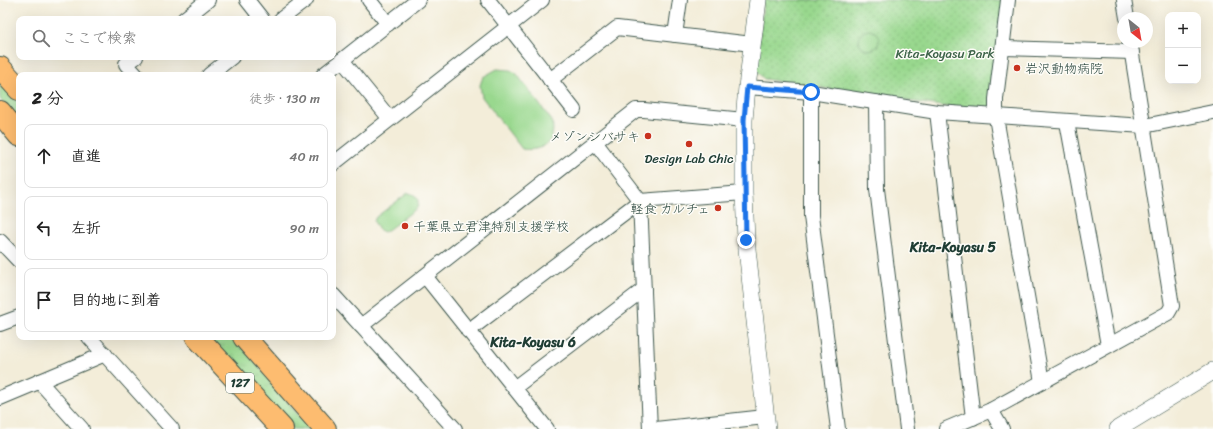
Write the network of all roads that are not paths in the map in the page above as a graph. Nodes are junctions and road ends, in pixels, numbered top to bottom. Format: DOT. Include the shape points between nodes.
graph roads {
  1 [pos="208,0"];
  2 [pos="247,0"];
  3 [pos="306,0"];
  4 [pos="369,0"];
  5 [pos="418,0"];
  6 [pos="488,0"];
  7 [pos="542,0"];
  8 [pos="680,0"];
  9 [pos="758,0"];
  10 [pos="1008,0"];
  11 [pos="1124,0"];
  12 [pos="1125,12"];
  13 [pos="188,16"];
  14 [pos="260,16"];
  15 [pos="286,16"];
  16 [pos="388,24"];
  17 [pos="509,26"];
  18 [pos="675,35"];
  19 [pos="752,44"];
  20 [pos="1117,47"];
  21 [pos="1003,48"];
  22 [pos="1131,48"];
  23 [pos="132,60"];
  24 [pos="228,60"];
  25 [pos="342,60"];
  26 [pos="0,68"];
  27 [pos="133,72"];
  28 [pos="213,72"];
  29 [pos="327,72"];
  30 [pos="550,80"];
  31 [pos="16,86"];
  32 [pos="747,87"];
  33 [pos="811,92"];
  34 [pos="876,102"];
  35 [pos="574,110"];
  36 [pos="0,112"];
  37 [pos="937,112"];
  38 [pos="1213,112"];
  39 [pos="996,117"];
  40 [pos="390,119"];
  41 [pos="744,120"];
  42 [pos="1066,122"];
  43 [pos="1144,126"];
  44 [pos="16,131"];
  45 [pos="595,142"];
  46 [pos="336,162"];
  47 [pos="744,193"];
  48 [pos="640,201"];
  49 [pos="0,241"];
  50 [pos="16,258"];
  51 [pos="425,276"];
  52 [pos="644,289"];
  53 [pos="336,298"];
  54 [pos="16,318"];
  55 [pos="0,324"];
  56 [pos="361,326"];
  57 [pos="468,331"];
  58 [pos="92,340"];
  59 [pos="201,340"];
  60 [pos="247,340"];
  61 [pos="1108,345"];
  62 [pos="104,354"];
  63 [pos="1213,371"];
  64 [pos="39,381"];
  65 [pos="1042,382"];
  66 [pos="514,388"];
  67 [pos="0,398"];
  68 [pos="992,410"];
  69 [pos="974,418"];
  70 [pos="766,423"];
  71 [pos="82,429"];
  72 [pos="172,429"];
  73 [pos="282,429"];
  74 [pos="325,429"];
  75 [pos="455,429"];
  76 [pos="547,429"];
  77 [pos="650,429"];
  78 [pos="656,429"];
  79 [pos="838,429"];
  80 [pos="906,429"];
  81 [pos="946,429"];
  82 [pos="1002,429"];
  83 [pos="1118,429"];
  1 -- 13 [label="street"];
  2 -- 14 [label="street"];
  3 -- 15 [label="street"];
  4 -- 16 [label="street"];
  5 -- 16 [label="street"];
  6 -- 17 [label="street"];
  7 -- 17 [label="street"];
  8 -- 18 [label="street"];
  9 -- 19 [label="street"];
  10 -- 21 [label="street"];
  11 -- 12 [label="street"];
  16 -- 25 [label="street"];
  17 -- 30 [label="street"];
  17 -- 40 [label="street"];
  18 -- 19 [label="street"];
  18 -- 30 [label="street" via="617,28"];
  19 -- 32 [label="street"];
  20 -- 21 [label="street"];
  21 -- 39 [label="street"];
  22 -- 43 [label="street"];
  23 -- 27 [label="street" via="126,64"];
  24 -- 28 [label="street"];
  25 -- 29 [label="street"];
  25 -- 40 [label="street"];
  26 -- 31 [label="highway"];
  30 -- 35 [label="street"];
  32 -- 33 [label="street"];
  32 -- 41 [label="street"];
  33 -- 34 [label="street"];
  33 -- 79 [label="street" via="811,216"];
  34 -- 37 [label="street"];
  34 -- 80 [label="street" via="877,189"];
  36 -- 44 [label="highway"];
  37 -- 39 [label="street"];
  37 -- 69 [label="street"];
  38 -- 43 [label="street"];
  39 -- 42 [label="street"];
  39 -- 65 [label="street"];
  40 -- 46 [label="street"];
  41 -- 45 [label="street" via="636,110"];
  41 -- 47 [label="street"];
  42 -- 43 [label="street"];
  42 -- 61 [label="street"];
  43 -- 61 [label="street" via="1172,306 1168,312"];
  45 -- 48 [label="street"];
  45 -- 51 [label="street"];
  47 -- 48 [label="street"];
  47 -- 70 [label="street" via="746,240"];
  48 -- 52 [label="street"];
  48 -- 57 [label="street"];
  49 -- 50 [label="street"];
  51 -- 56 [label="street"];
  51 -- 57 [label="street"];
  52 -- 66 [label="street"];
  52 -- 77 [label="street"];
  53 -- 56 [label="street"];
  54 -- 55 [label="street"];
  56 -- 75 [label="street"];
  57 -- 66 [label="street"];
  58 -- 62 [label="street"];
  59 -- 73 [label="highway, 127"];
  60 -- 74 [label="highway, 127"];
  61 -- 65 [label="street"];
  62 -- 64 [label="street"];
  62 -- 72 [label="street"];
  63 -- 83 [label="street"];
  64 -- 67 [label="street"];
  64 -- 71 [label="street"];
  65 -- 68 [label="street"];
  66 -- 76 [label="street"];
  68 -- 69 [label="street"];
  68 -- 82 [label="street"];
  69 -- 81 [label="street"];
  70 -- 78 [label="street"];
}
